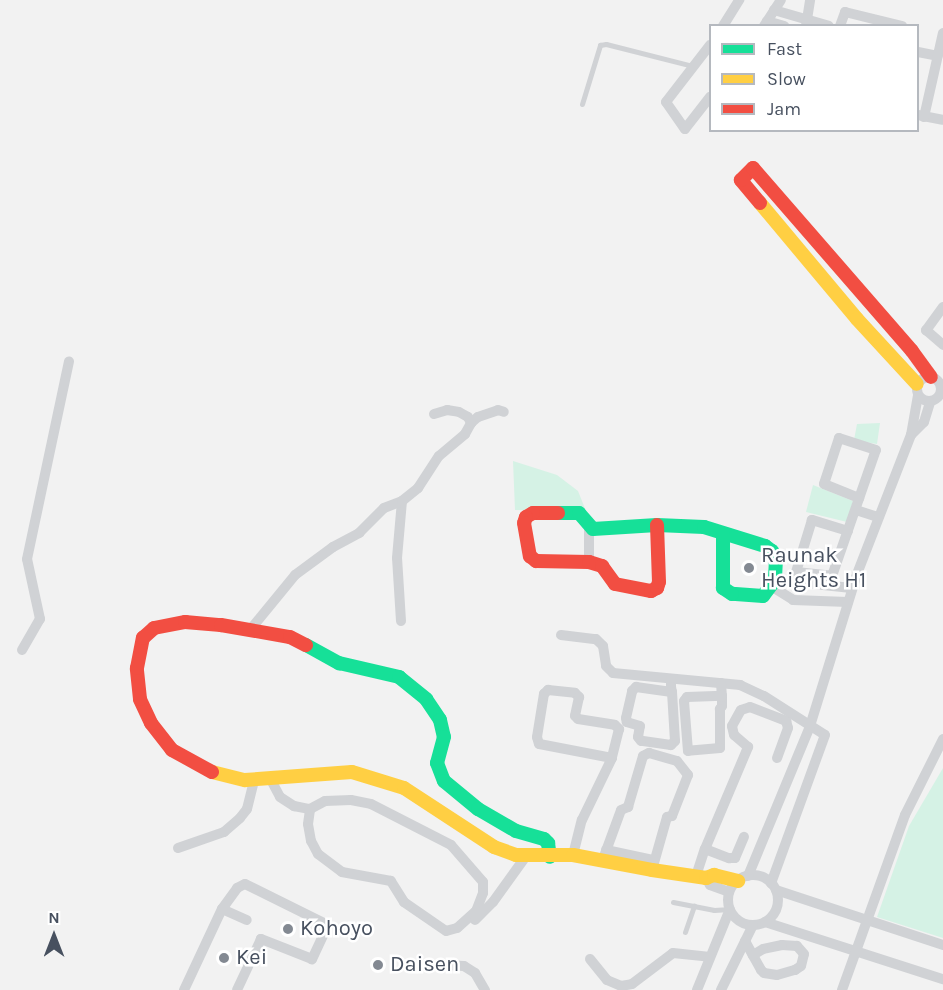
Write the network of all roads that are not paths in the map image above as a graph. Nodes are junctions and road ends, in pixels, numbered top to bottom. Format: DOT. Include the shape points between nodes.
graph roads {
  1 [pos="740,0"];
  2 [pos="781,0"];
  3 [pos="810,0"];
  4 [pos="774,10"];
  5 [pos="806,22"];
  6 [pos="765,23"];
  7 [pos="724,24"];
  8 [pos="841,24"];
  9 [pos="894,24"];
  10 [pos="943,36"];
  11 [pos="709,48"];
  12 [pos="919,52"];
  13 [pos="938,56"];
  14 [pos="695,66"];
  15 [pos="938,79"];
  16 [pos="709,99"];
  17 [pos="582,104"];
  18 [pos="921,116"];
  19 [pos="943,120"];
  20 [pos="943,307"];
  21 [pos="943,345"];
  22 [pos="69,361"];
  23 [pos="931,377"];
  24 [pos="918,390"];
  25 [pos="930,402"];
  26 [pos="504,412"];
  27 [pos="434,414"];
  28 [pos="471,423"];
  29 [pos="911,435"];
  30 [pos="859,498"];
  31 [pos="402,501"];
  32 [pos="856,510"];
  33 [pos="877,517"];
  34 [pos="589,525"];
  35 [pos="657,525"];
  36 [pos="848,531"];
  37 [pos="723,535"];
  38 [pos="589,562"];
  39 [pos="836,568"];
  40 [pos="857,574"];
  41 [pos="773,583"];
  42 [pos="852,588"];
  43 [pos="848,602"];
  44 [pos="401,621"];
  45 [pos="250,630"];
  46 [pos="561,635"];
  47 [pos="22,650"];
  48 [pos="671,679"];
  49 [pos="721,683"];
  50 [pos="672,692"];
  51 [pos="722,696"];
  52 [pos="810,726"];
  53 [pos="943,740"];
  54 [pos="612,758"];
  55 [pos="777,758"];
  56 [pos="254,780"];
  57 [pos="271,780"];
  58 [pos="310,809"];
  59 [pos="744,837"];
  60 [pos="178,848"];
  61 [pos="705,849"];
  62 [pos="573,855"];
  63 [pos="526,856"];
  64 [pos="604,856"];
  65 [pos="550,857"];
  66 [pos="653,865"];
  67 [pos="701,877"];
  68 [pos="738,883"];
  69 [pos="774,887"];
  70 [pos="673,902"];
  71 [pos="694,906"];
  72 [pos="222,909"];
  73 [pos="730,909"];
  74 [pos="247,920"];
  75 [pos="475,920"];
  76 [pos="869,920"];
  77 [pos="765,922"];
  78 [pos="753,925"];
  79 [pos="685,932"];
  80 [pos="744,941"];
  81 [pos="943,945"];
  82 [pos="855,951"];
  83 [pos="753,955"];
  84 [pos="710,957"];
  85 [pos="590,959"];
  86 [pos="445,965"];
  87 [pos="943,979"];
  88 [pos="184,990"];
  89 [pos="237,990"];
  90 [pos="485,990"];
  91 [pos="697,990"];
  92 [pos="721,990"];
  93 [pos="842,990"];
  1 -- 7 [label="street"];
  2 -- 4 [label="street"];
  3 -- 5 [label="street"];
  4 -- 5 [label="street"];
  4 -- 6 [label="street"];
  8 -- 9 [label="street" via="845,12"];
  10 -- 13 [label="street"];
  11 -- 14 [label="street"];
  12 -- 13 [label="street"];
  13 -- 15 [label="street"];
  14 -- 16 [label="street" via="666,102 685,129"];
  14 -- 17 [label="lane" via="600,45"];
  15 -- 18 [label="street"];
  18 -- 19 [label="street"];
  20 -- 21 [label="street" via="926,330"];
  22 -- 47 [label="street" via="28,552 28,576 40,619"];
  23 -- 24 [label="street" via="923,378"];
  23 -- 24 [label="street" via="753,168 741,180"];
  23 -- 25 [label="street" via="941,388 940,395"];
  24 -- 25 [label="street"];
  24 -- 29 [label="street"];
  25 -- 29 [label="street" via="924,422"];
  26 -- 28 [label="street" via="498,410"];
  27 -- 28 [label="street" via="459,412"];
  28 -- 31 [label="street" via="465,434 439,456 418,488"];
  29 -- 33 [label="street"];
  30 -- 30 [label="street" via="824,484 839,438 876,450"];
  30 -- 32 [label="street"];
  31 -- 44 [label="street" via="397,558"];
  31 -- 45 [label="street" via="384,508 359,533 295,575"];
  32 -- 33 [label="street"];
  32 -- 36 [label="street"];
  33 -- 40 [label="street"];
  34 -- 35 [label="street" via="599,530"];
  34 -- 38 [label="street"];
  34 -- 38 [label="street" via="579,513 533,513 524,523 530,556 536,561"];
  35 -- 37 [label="street" via="704,527"];
  35 -- 38 [label="street" via="659,582 655,590 615,584 602,566"];
  36 -- 39 [label="street"];
  36 -- 39 [label="street" via="812,520 796,572 832,576"];
  37 -- 41 [label="street" via="769,548 776,559"];
  37 -- 41 [label="street" via="723,588 732,594 763,596"];
  39 -- 40 [label="street"];
  40 -- 42 [label="street"];
  41 -- 42 [label="street"];
  41 -- 43 [label="street" via="793,600"];
  42 -- 43 [label="street"];
  43 -- 52 [label="street"];
  45 -- 56 [label="street" via="184,622 154,628 143,638 137,668 140,699 151,723 172,750 208,771"];
  45 -- 65 [label="street" via="290,637 339,663 399,677 426,699 440,720 444,737 437,763 444,781 478,809 516,831 544,839"];
  46 -- 48 [label="street" via="596,639 603,646 606,666 614,673"];
  48 -- 49 [label="street"];
  48 -- 50 [label="street"];
  49 -- 51 [label="street"];
  49 -- 52 [label="street" via="740,685 764,696"];
  50 -- 50 [label="street" via="675,741 671,745 641,741 640,726 627,722 626,717 632,691 636,687"];
  51 -- 51 [label="street" via="720,748 688,751 684,701 687,697"];
  52 -- 68 [label="street"];
  52 -- 69 [label="street" via="825,735"];
  53 -- 76 [label="street" via="904,815"];
  54 -- 54 [label="street" via="539,744 543,694 548,690 575,693 579,697 574,716 615,724 619,729"];
  54 -- 62 [label="street" via="582,820"];
  55 -- 61 [label="street" via="788,728 786,721 750,706 741,710 732,726 734,735 748,747"];
  56 -- 57 [label="street"];
  56 -- 60 [label="street" via="247,809 240,818 224,832"];
  57 -- 58 [label="street" via="280,797 294,806"];
  57 -- 63 [label="street" via="311,773 352,772 404,788 494,847"];
  58 -- 58 [label="street" via="324,801 371,804 451,845 483,882 476,911 457,928 446,931 404,902 391,882 342,872 318,854 311,841"];
  59 -- 61 [label="street" via="735,858"];
  61 -- 67 [label="street"];
  62 -- 64 [label="street"];
  62 -- 65 [label="street"];
  63 -- 65 [label="street"];
  63 -- 75 [label="street"];
  64 -- 66 [label="street"];
  64 -- 66 [label="street" via="621,810 628,807 643,756 649,753 677,761 688,775 672,816 667,817"];
  66 -- 67 [label="street"];
  67 -- 68 [label="street" via="714,875"];
  68 -- 69 [label="street" via="756,875"];
  68 -- 73 [label="street"];
  69 -- 76 [label="street"];
  69 -- 77 [label="street" via="775,911"];
  70 -- 71 [label="lane"];
  71 -- 73 [label="lane"];
  71 -- 79 [label="lane"];
  72 -- 74 [label="street"];
  72 -- 88 [label="street"];
  72 -- 89 [label="street" via="244,884 328,925 312,959 261,939"];
  73 -- 78 [label="street" via="739,920"];
  73 -- 84 [label="street"];
  76 -- 81 [label="street"];
  76 -- 82 [label="street"];
  77 -- 78 [label="street"];
  77 -- 82 [label="street"];
  78 -- 80 [label="street"];
  80 -- 83 [label="street"];
  80 -- 92 [label="street"];
  82 -- 87 [label="street"];
  82 -- 93 [label="street"];
  84 -- 85 [label="street" via="673,953 632,984 621,986 607,980"];
  84 -- 91 [label="street"];
  86 -- 90 [label="street" via="464,966 475,973"];
}
